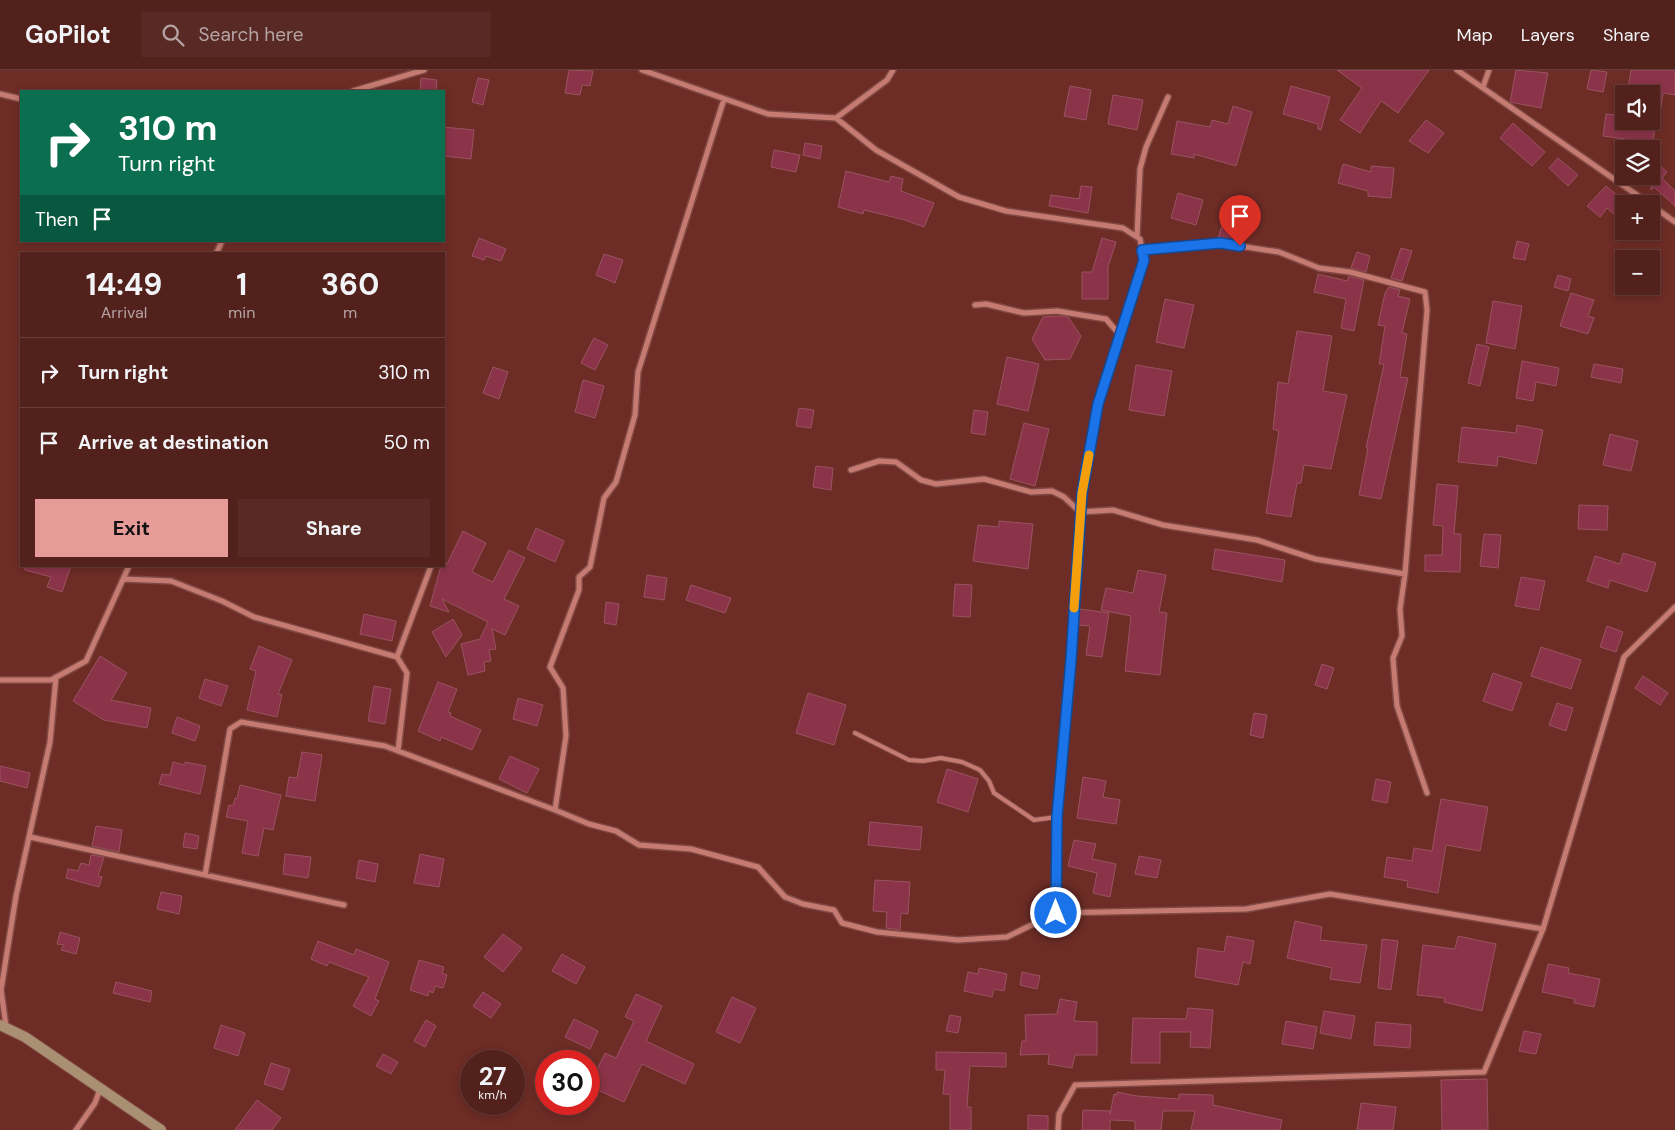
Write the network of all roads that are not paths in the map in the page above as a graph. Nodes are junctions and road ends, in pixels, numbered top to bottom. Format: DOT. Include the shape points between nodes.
graph roads {
  1 [pos="424,70"];
  2 [pos="642,70"];
  3 [pos="893,70"];
  4 [pos="1457,70"];
  5 [pos="1489,70"];
  6 [pos="1483,87"];
  7 [pos="356,90"];
  8 [pos="0,94"];
  9 [pos="1168,97"];
  10 [pos="20,99"];
  11 [pos="724,99"];
  12 [pos="836,118"];
  13 [pos="1637,195"];
  14 [pos="1660,211"];
  15 [pos="1675,222"];
  16 [pos="1137,237"];
  17 [pos="1142,250"];
  18 [pos="975,305"];
  19 [pos="1119,334"];
  20 [pos="851,470"];
  21 [pos="1080,512"];
  22 [pos="129,567"];
  23 [pos="431,567"];
  24 [pos="1405,574"];
  25 [pos="123,579"];
  26 [pos="1675,607"];
  27 [pos="397,657"];
  28 [pos="56,677"];
  29 [pos="0,680"];
  30 [pos="855,733"];
  31 [pos="398,751"];
  32 [pos="1428,793"];
  33 [pos="555,810"];
  34 [pos="1057,817"];
  35 [pos="30,837"];
  36 [pos="204,875"];
  37 [pos="344,905"];
  38 [pos="1056,913"];
  39 [pos="1543,929"];
  40 [pos="3,1026"];
  41 [pos="100,1088"];
  42 [pos="76,1130"];
  43 [pos="161,1130"];
  44 [pos="1058,1130"];
  1 -- 7 [label="street"];
  2 -- 11 [label="street"];
  3 -- 12 [label="street" via="887,80"];
  4 -- 6 [label="street"];
  5 -- 6 [label="street"];
  6 -- 13 [label="street"];
  8 -- 10 [label="street"];
  9 -- 16 [label="street" via="1140,169"];
  11 -- 12 [label="street" via="768,114"];
  11 -- 33 [label="street" via="638,372 635,415 616,482 604,498 590,567 579,577 578,590 550,667 563,688 566,736"];
  12 -- 16 [label="street" via="876,150 960,197 1006,211 1123,228"];
  14 -- 15 [label="street"];
  16 -- 17 [label="street"];
  17 -- 19 [label="street" via="1144,260"];
  17 -- 24 [label="street" via="1220,243 1279,252 1319,268 1350,272 1425,292 1427,310"];
  18 -- 19 [label="street" via="986,304 1024,312 1057,311 1106,319"];
  19 -- 21 [label="street" via="1098,404"];
  20 -- 21 [label="street" via="879,462 896,462 922,480 936,484 984,479 1031,492 1052,491"];
  21 -- 24 [label="street" via="1113,510 1163,525 1257,540 1315,559"];
  21 -- 34 [label="street"];
  22 -- 25 [label="street"];
  23 -- 27 [label="street"];
  24 -- 32 [label="street" via="1400,609 1402,636 1393,658 1394,683 1397,706"];
  25 -- 27 [label="street" via="171,581 254,617"];
  25 -- 28 [label="street" via="86,661"];
  26 -- 39 [label="street" via="1624,657"];
  27 -- 31 [label="street" via="407,673"];
  28 -- 29 [label="street" via="51,680"];
  28 -- 35 [label="street" via="50,742"];
  30 -- 34 [label="lane" via="909,760 941,758 962,762 980,770 994,793 1034,820"];
  31 -- 33 [label="street"];
  31 -- 36 [label="street" via="385,746 241,722 236,725 230,729"];
  33 -- 38 [label="street" via="616,832 639,845 691,849 758,867 785,897 834,910 842,923 877,932 958,940 1007,937"];
  34 -- 38 [label="street"];
  35 -- 36 [label="street"];
  35 -- 40 [label="street" via="16,896 1,990"];
  36 -- 37 [label="street"];
  38 -- 39 [label="street" via="1246,909 1330,894"];
  39 -- 44 [label="street" via="1484,1072 1075,1085 1059,1114"];
  40 -- 41 [label="main road" via="25,1037"];
  41 -- 42 [label="street" via="95,1103"];
  41 -- 43 [label="main road"];
}
